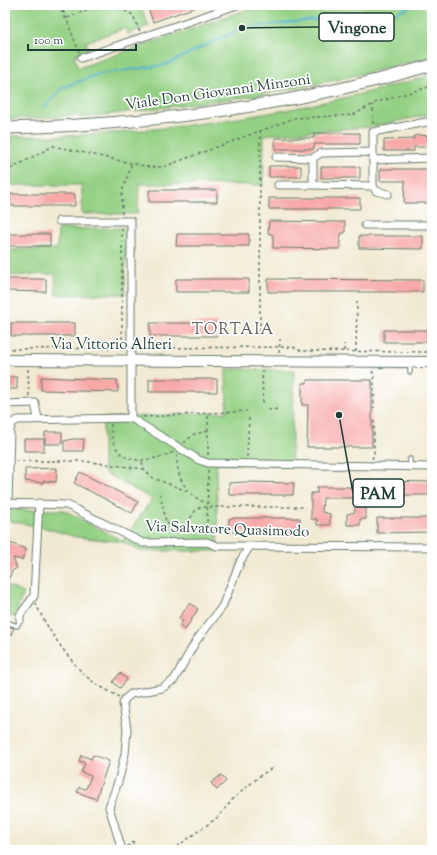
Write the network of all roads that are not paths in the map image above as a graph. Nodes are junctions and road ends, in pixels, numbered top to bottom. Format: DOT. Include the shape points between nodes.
graph roads {
  1 [pos="237,5"];
  2 [pos="81,58"];
  3 [pos="432,65"];
  4 [pos="432,121"];
  5 [pos="5,128"];
  6 [pos="373,156"];
  7 [pos="276,157"];
  8 [pos="313,158"];
  9 [pos="432,158"];
  10 [pos="278,185"];
  11 [pos="313,185"];
  12 [pos="373,186"];
  13 [pos="388,194"];
  14 [pos="59,221"];
  15 [pos="365,225"];
  16 [pos="432,225"];
  17 [pos="5,360"];
  18 [pos="131,360"];
  19 [pos="432,362"];
  20 [pos="5,404"];
  21 [pos="131,418"];
  22 [pos="38,419"];
  23 [pos="9,457"];
  24 [pos="432,467"];
  25 [pos="7,503"];
  26 [pos="39,503"];
  27 [pos="250,546"];
  28 [pos="432,547"];
  29 [pos="20,620"];
  30 [pos="5,621"];
  31 [pos="122,850"];
  1 -- 2 [label="street"];
  3 -- 5 [label="main road, Viale Don Giovanni Minzoni" via="305,97 200,114 118,123"];
  4 -- 6 [label="street" via="373,132"];
  6 -- 8 [label="street" via="321,153"];
  6 -- 9 [label="street"];
  6 -- 12 [label="street"];
  7 -- 8 [label="street"];
  8 -- 11 [label="street"];
  10 -- 11 [label="street"];
  11 -- 12 [label="street"];
  12 -- 13 [label="street" via="376,191"];
  14 -- 18 [label="street" via="131,221"];
  15 -- 16 [label="street"];
  17 -- 18 [label="street, Via Vittorio Alfieri"];
  18 -- 19 [label="street, Via Vittorio Alfieri" via="410,367"];
  18 -- 21 [label="street"];
  20 -- 22 [label="street" via="35,403"];
  21 -- 22 [label="street"];
  21 -- 24 [label="street" via="208,463 410,462"];
  22 -- 23 [label="street" via="18,420 12,423"];
  23 -- 25 [label="street"];
  25 -- 26 [label="street, Via Salvatore Quasimodo"];
  26 -- 27 [label="street, Via Salvatore Quasimodo" via="67,505 143,543 207,542 217,546"];
  26 -- 29 [label="street" via="34,596 20,615"];
  27 -- 28 [label="street, Via Salvatore Quasimodo"];
  27 -- 31 [label="street" via="241,560 222,607 196,641 174,680 162,688 131,694 125,699 125,754 109,806"];
  29 -- 30 [label="lane" via="17,626"];
}
